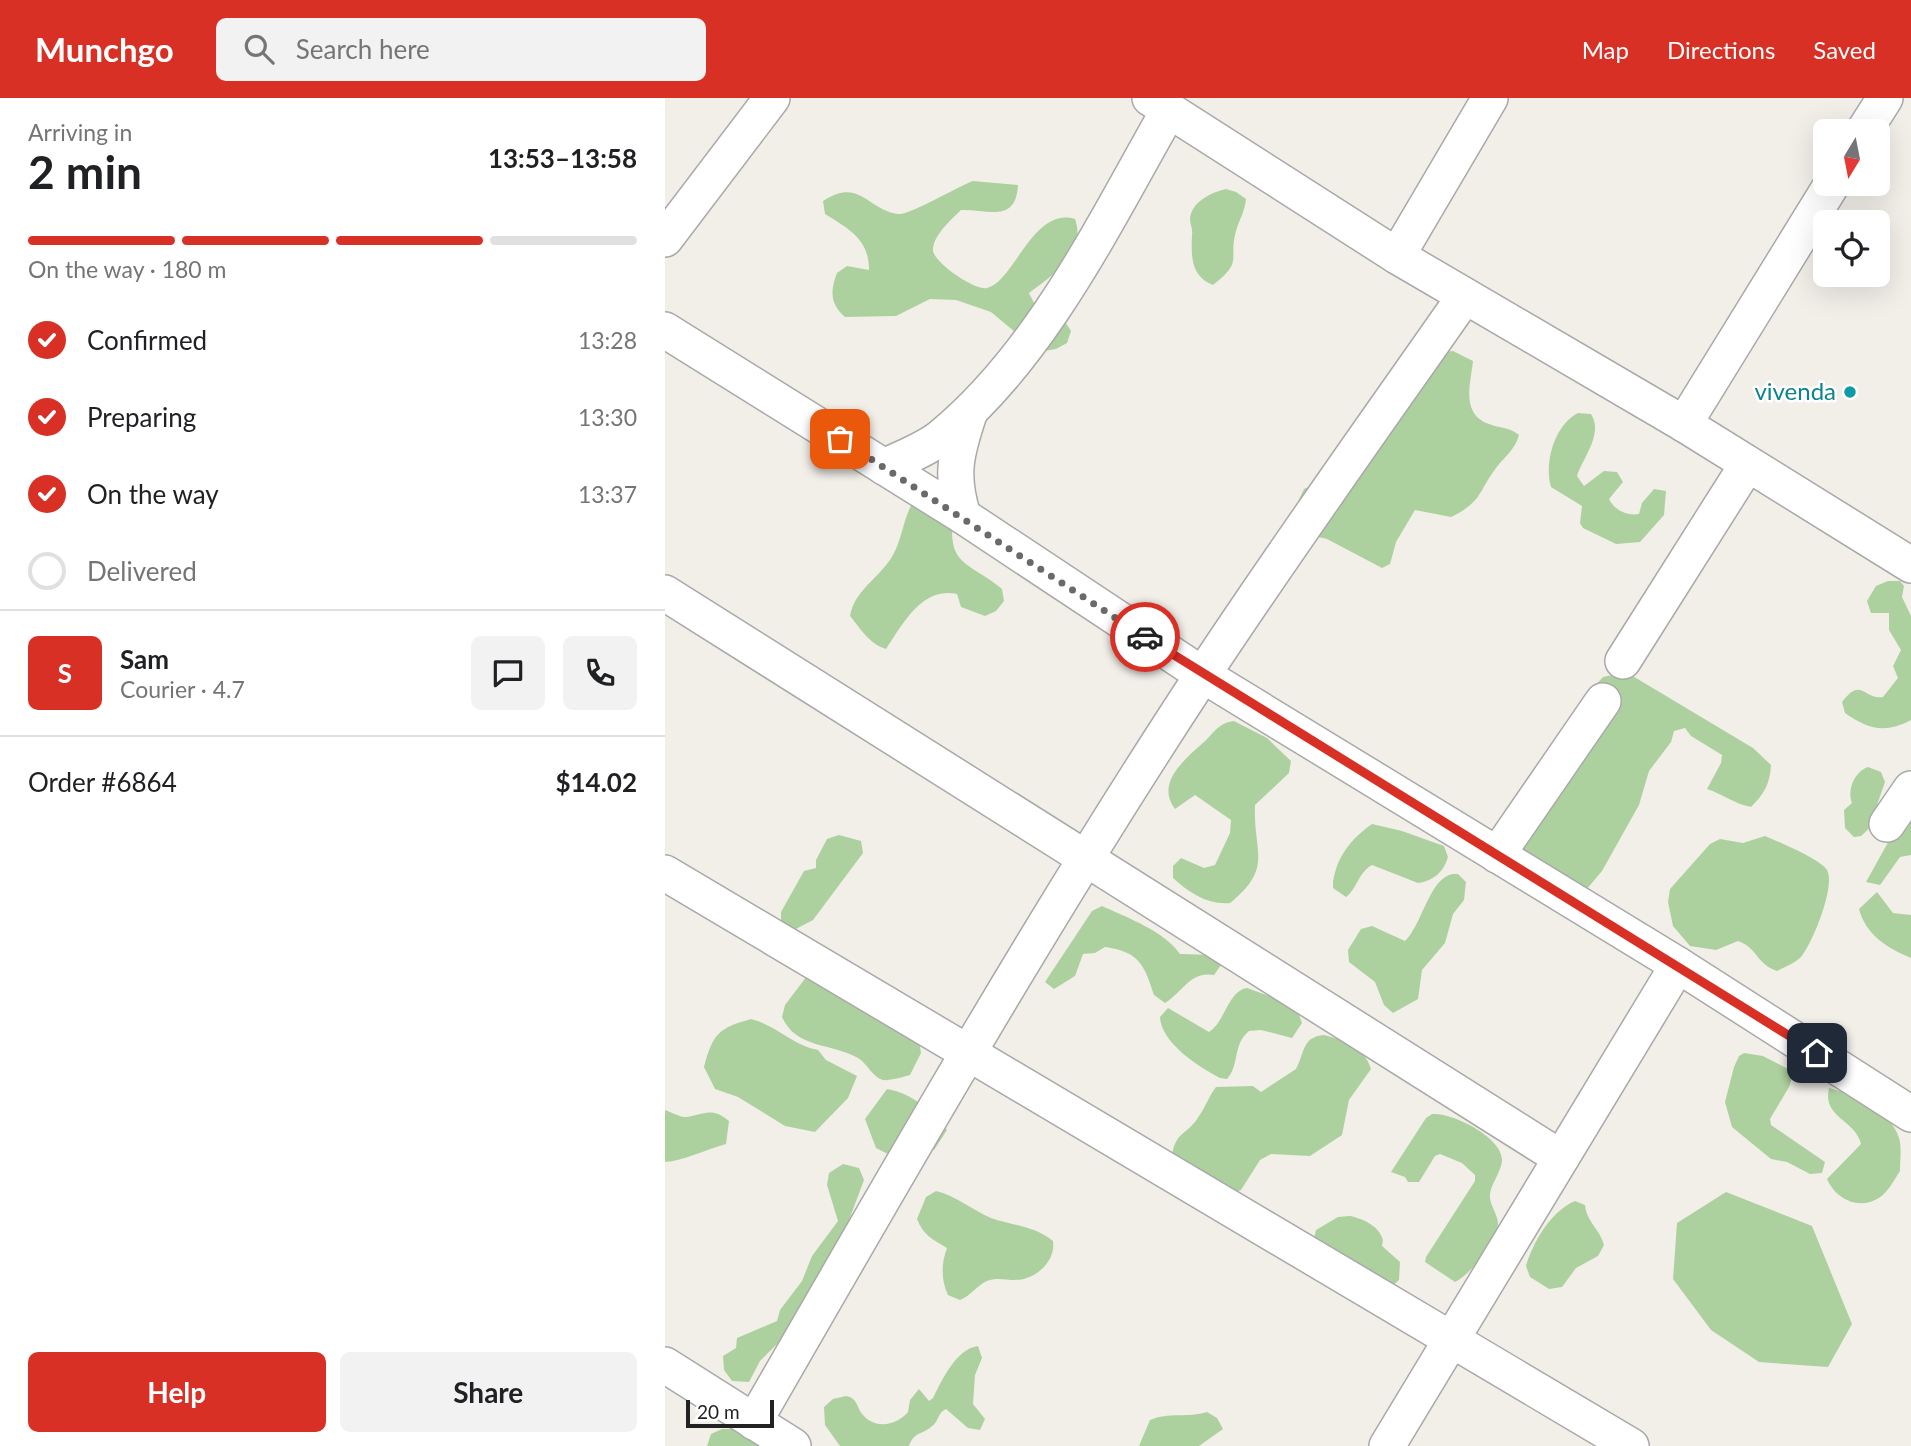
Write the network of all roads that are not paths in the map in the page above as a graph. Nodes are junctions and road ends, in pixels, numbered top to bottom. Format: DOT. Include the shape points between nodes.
graph roads {
  1 [pos="772,98"];
  2 [pos="1490,98"];
  3 [pos="1885,98"];
  4 [pos="1160,104"];
  5 [pos="1872,119"];
  6 [pos="1825,196"];
  7 [pos="665,239"];
  8 [pos="1398,256"];
  9 [pos="1465,296"];
  10 [pos="665,330"];
  11 [pos="971,407"];
  12 [pos="1684,424"];
  13 [pos="1747,465"];
  14 [pos="884,467"];
  15 [pos="963,516"];
  16 [pos="1911,565"];
  17 [pos="665,593"];
  18 [pos="1623,661"];
  19 [pos="1203,676"];
  20 [pos="1603,701"];
  21 [pos="1911,789"];
  22 [pos="1887,824"];
  23 [pos="1497,855"];
  24 [pos="1086,858"];
  25 [pos="665,873"];
  26 [pos="1678,965"];
  27 [pos="967,1051"];
  28 [pos="1911,1114"];
  29 [pos="1561,1158"];
  30 [pos="1451,1339"];
  31 [pos="665,1365"];
  32 [pos="754,1422"];
  33 [pos="793,1446"];
  34 [pos="1387,1446"];
  35 [pos="1631,1446"];
  1 -- 7 [label="street"];
  2 -- 8 [label="street"];
  3 -- 5 [label="street"];
  4 -- 8 [label="street"];
  4 -- 11 [label="street" via="1061,301"];
  6 -- 12 [label="street"];
  8 -- 9 [label="street"];
  9 -- 12 [label="street"];
  9 -- 19 [label="street"];
  10 -- 14 [label="street"];
  11 -- 14 [label="street" via="940,439"];
  11 -- 15 [label="street" via="954,459"];
  12 -- 13 [label="street"];
  13 -- 16 [label="street"];
  13 -- 18 [label="street"];
  14 -- 15 [label="street"];
  15 -- 19 [label="street"];
  17 -- 24 [label="street"];
  19 -- 23 [label="street"];
  19 -- 24 [label="street"];
  20 -- 23 [label="street"];
  21 -- 22 [label="street"];
  23 -- 26 [label="street"];
  24 -- 27 [label="street"];
  24 -- 29 [label="street"];
  25 -- 27 [label="street"];
  26 -- 28 [label="street"];
  26 -- 29 [label="street"];
  27 -- 30 [label="street"];
  27 -- 32 [label="street"];
  29 -- 30 [label="street"];
  30 -- 34 [label="street"];
  30 -- 35 [label="street"];
  31 -- 32 [label="street"];
  32 -- 33 [label="street"];
}
